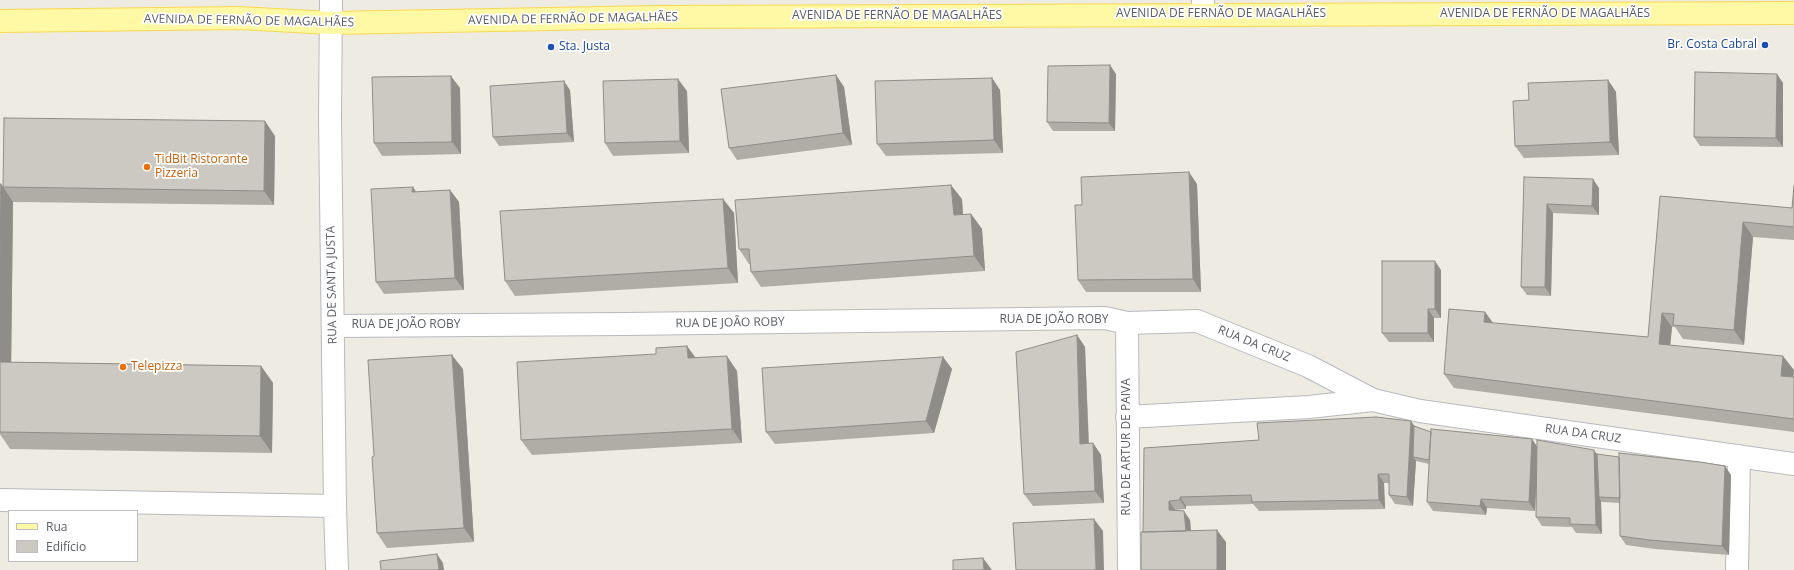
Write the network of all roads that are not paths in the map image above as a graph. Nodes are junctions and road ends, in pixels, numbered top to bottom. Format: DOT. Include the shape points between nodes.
graph roads {
  1 [pos="331,0"];
  2 [pos="1203,7"];
  3 [pos="1764,7"];
  4 [pos="1794,14"];
  5 [pos="0,21"];
  6 [pos="331,23"];
  7 [pos="1127,323"];
  8 [pos="333,326"];
  9 [pos="1373,400"];
  10 [pos="1127,417"];
  11 [pos="1739,456"];
  12 [pos="1794,464"];
  13 [pos="0,500"];
  14 [pos="335,506"];
  15 [pos="337,570"];
  16 [pos="1128,570"];
  17 [pos="1737,570"];
  1 -- 6 [label="street, RUA DE SANTA JUSTA"];
  2 -- 3 [label="main road, AVENIDA DE FERNÃO DE MAGALHÃES"];
  2 -- 6 [label="main road, AVENIDA DE FERNÃO DE MAGALHÃES"];
  3 -- 4 [label="main road, AVENIDA DE FERNÃO DE MAGALHÃES"];
  5 -- 6 [label="main road, AVENIDA DE FERNÃO DE MAGALHÃES" via="239,18"];
  6 -- 8 [label="street, RUA DE SANTA JUSTA"];
  7 -- 8 [label="street, RUA DE JOÃO ROBY" via="1105,318"];
  7 -- 9 [label="street, RUA DA CRUZ" via="1197,321 1308,366"];
  7 -- 10 [label="street, RUA DE ARTUR DE PAIVA"];
  8 -- 14 [label="street, RUA DE SANTA JUSTA"];
  9 -- 10 [label="street, RUA DA CRUZ" via="1308,407"];
  9 -- 11 [label="street, RUA DA CRUZ" via="1439,415"];
  10 -- 16 [label="street, RUA DE ARTUR DE PAIVA"];
  11 -- 12 [label="street, RUA DA CRUZ"];
  11 -- 17 [label="street"];
  13 -- 14 [label="street"];
  14 -- 15 [label="street, RUA DE SANTA JUSTA"];
}
